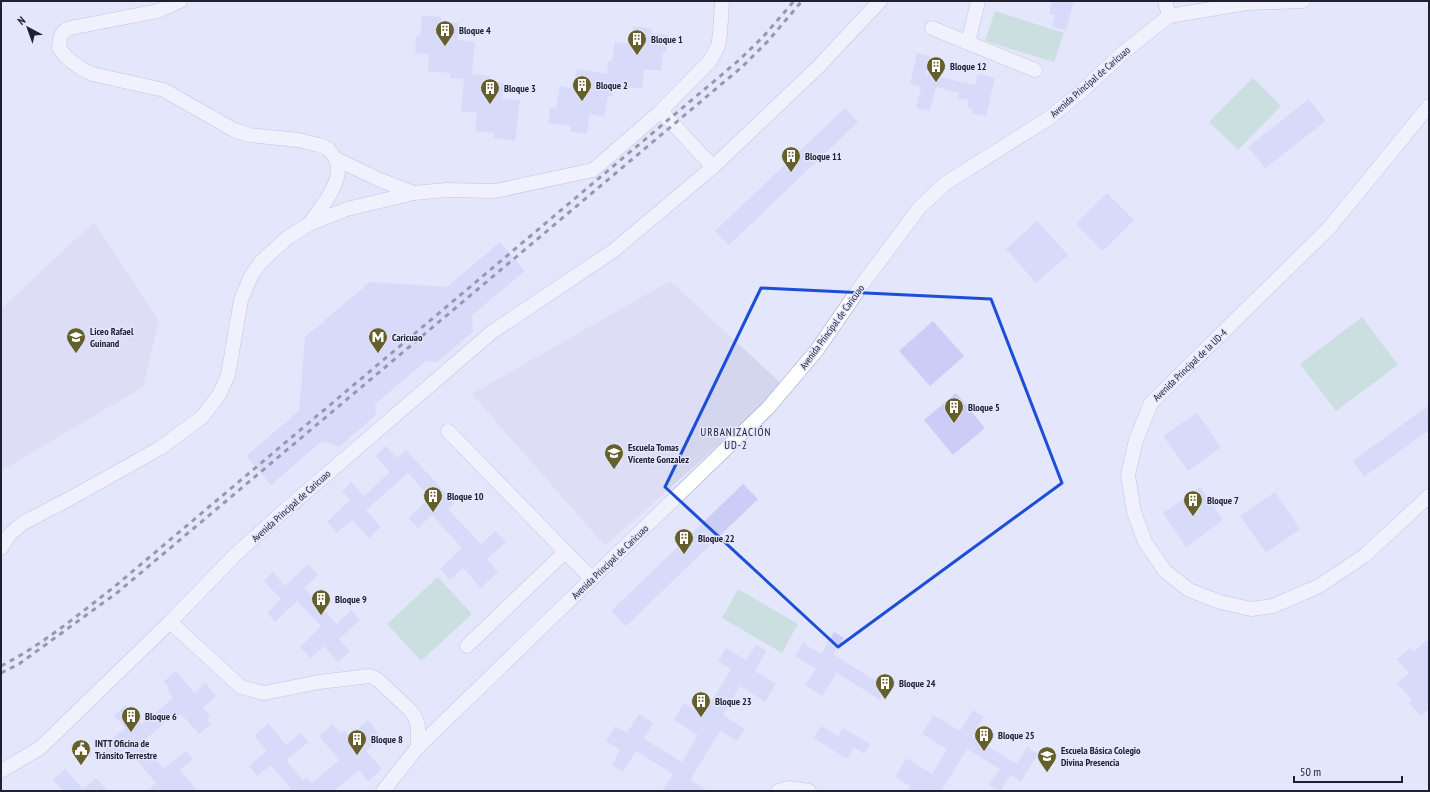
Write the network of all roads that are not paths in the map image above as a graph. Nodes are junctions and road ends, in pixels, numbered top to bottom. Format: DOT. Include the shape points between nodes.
graph roads {
  1 [pos="180,1"];
  2 [pos="722,1"];
  3 [pos="880,1"];
  4 [pos="978,1"];
  5 [pos="1165,1"];
  6 [pos="1303,1"];
  7 [pos="1169,16"];
  8 [pos="932,28"];
  9 [pos="968,43"];
  10 [pos="1035,70"];
  11 [pos="1429,106"];
  12 [pos="661,111"];
  13 [pos="336,160"];
  14 [pos="713,167"];
  15 [pos="414,193"];
  16 [pos="309,224"];
  17 [pos="448,431"];
  18 [pos="1429,496"];
  19 [pos="1,548"];
  20 [pos="565,552"];
  21 [pos="592,579"];
  22 [pos="170,622"];
  23 [pos="467,646"];
  24 [pos="418,747"];
  25 [pos="1,771"];
  26 [pos="383,791"];
  27 [pos="778,791"];
  28 [pos="810,791"];
  1 -- 13 [label="street" via="158,11 70,28 63,31 59,48 68,59 92,74 164,90 234,130 249,135 319,145 328,149"];
  2 -- 12 [label="street" via="718,46 710,61"];
  3 -- 14 [label="street, Avenida Principal de Caricuao" via="818,67"];
  4 -- 9 [label="street"];
  5 -- 7 [label="street"];
  6 -- 7 [label="street, Avenida Principal de Caricuao" via="1247,3"];
  7 -- 21 [label="street, Avenida Principal de Caricuao" via="1049,118 934,193 920,207 817,350 768,408"];
  8 -- 9 [label="street"];
  9 -- 10 [label="street"];
  11 -- 18 [label="street, Avenida Principal de la UD-4" via="1329,228 1151,403 1136,440 1128,475 1134,512 1145,542 1166,571 1188,590 1220,602 1251,609 1272,606 1319,586 1364,556"];
  12 -- 14 [label="street"];
  12 -- 15 [label="street" via="593,170 495,191 446,190"];
  13 -- 15 [label="street"];
  13 -- 16 [label="street" via="339,167 336,180"];
  14 -- 22 [label="street, Avenida Principal de Caricuao" via="614,252 492,332 284,510 236,554"];
  15 -- 16 [label="street" via="347,209"];
  16 -- 19 [label="street" via="271,252 251,276 241,300 228,375 218,395 202,417 160,448 23,523 9,535"];
  17 -- 20 [label="street"];
  20 -- 21 [label="street"];
  20 -- 23 [label="street"];
  21 -- 24 [label="street, Avenida Principal de Caricuao"];
  22 -- 24 [label="street" via="247,690 264,693 319,682 370,676 378,680 413,714 418,726"];
  22 -- 25 [label="street, Avenida Principal de Caricuao" via="40,748"];
  24 -- 26 [label="street, Avenida Principal de Caricuao"];
  27 -- 28 [label="street" via="789,788"];
}
